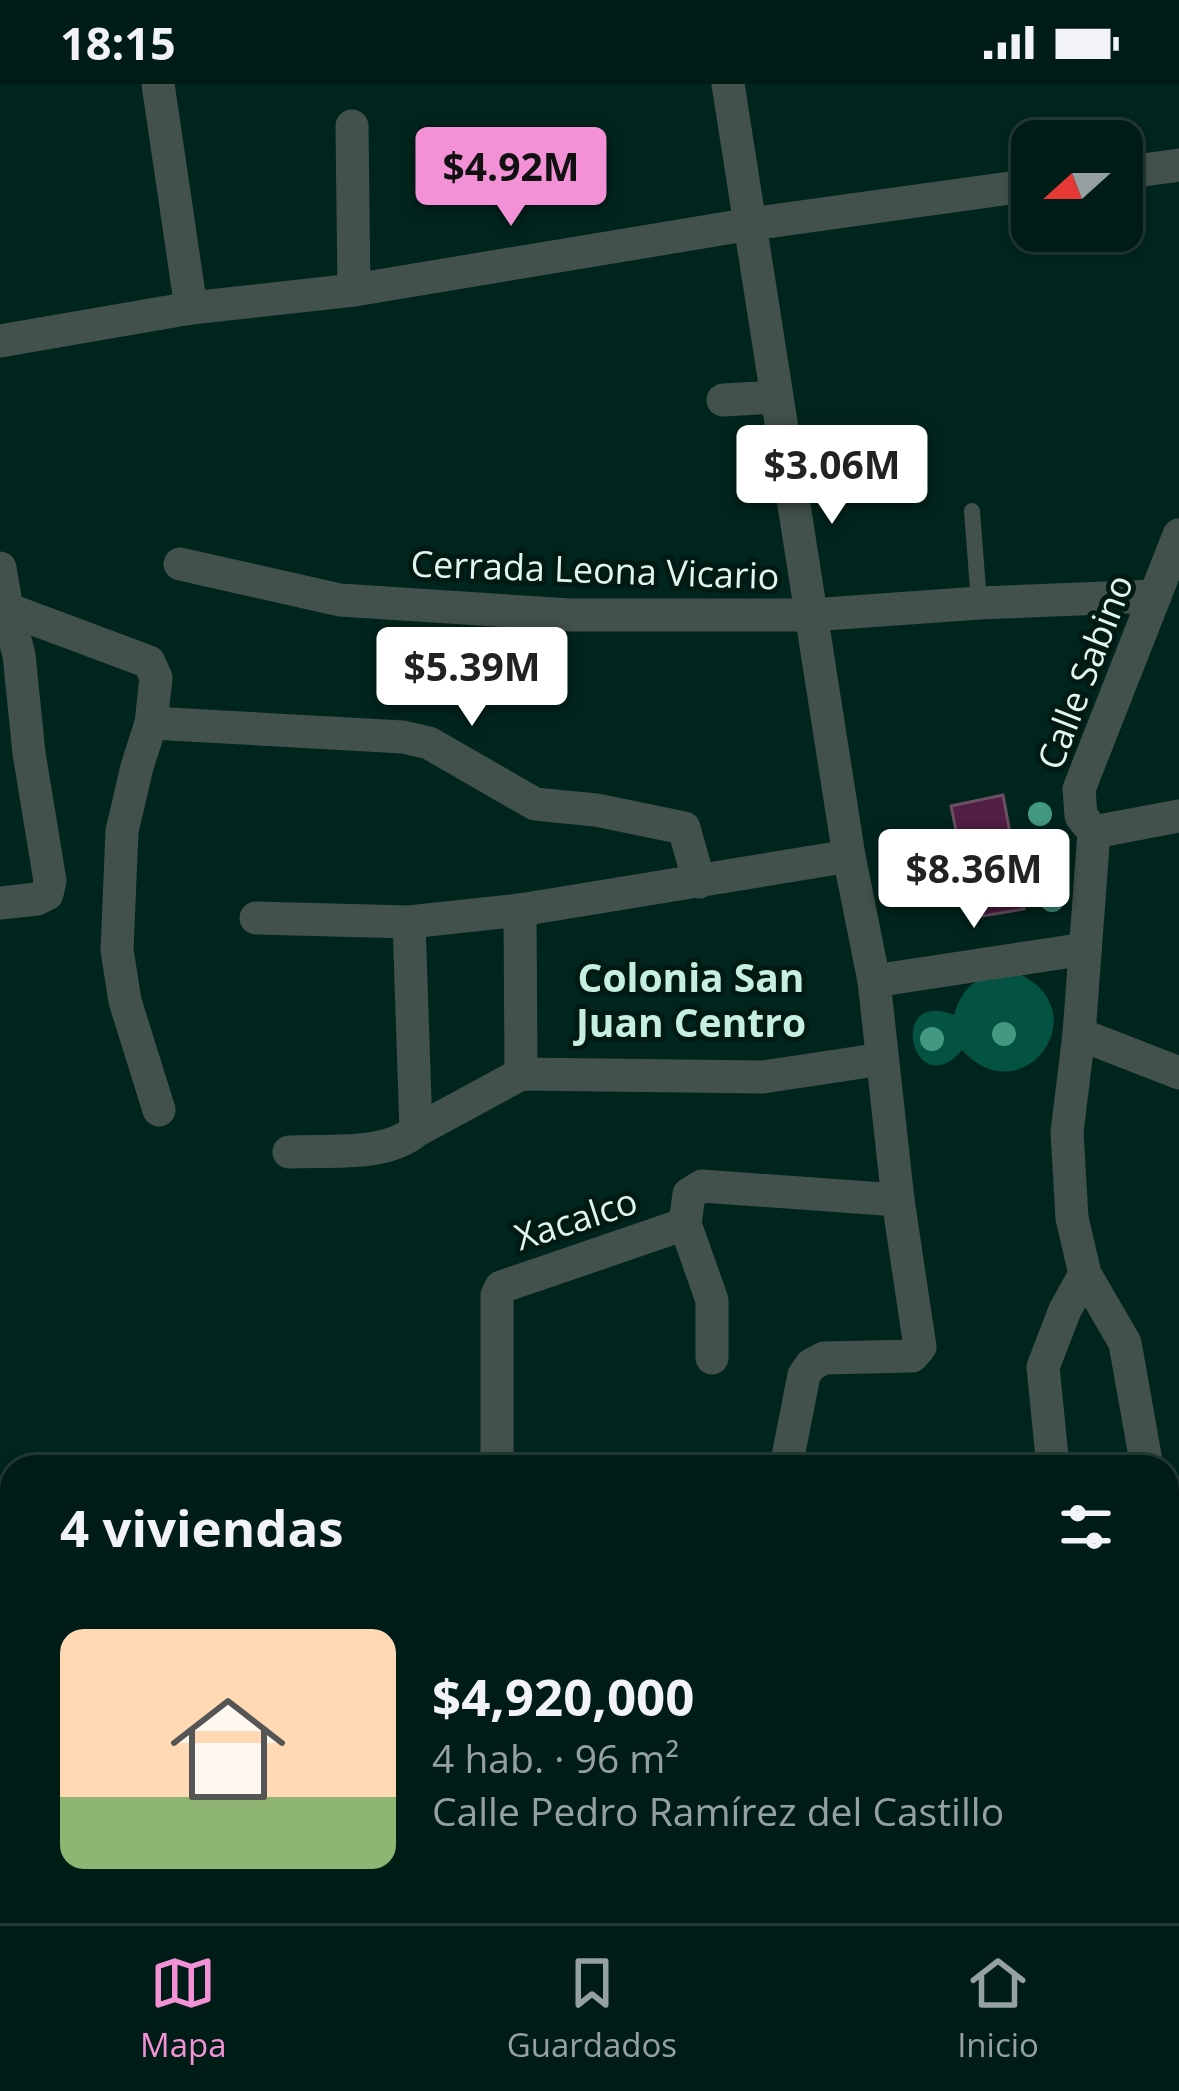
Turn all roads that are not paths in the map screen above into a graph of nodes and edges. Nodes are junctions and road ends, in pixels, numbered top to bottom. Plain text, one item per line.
1 (158, 84) edge
2 (728, 84) edge
3 (352, 126) dead end
4 (1179, 165) edge
5 (1143, 170) edge
6 (1011, 188) edge
7 (751, 224) junction
8 (354, 290) junction
9 (191, 308) junction
10 (0, 341) edge
11 (776, 398) junction
12 (723, 400) dead end
13 (972, 511) dead end
14 (1179, 535) edge
15 (180, 564) dead end
16 (0, 568) edge
17 (1155, 596) junction
18 (979, 603) junction
19 (7, 609) junction
20 (811, 615) junction
21 (9, 656) edge
22 (151, 723) junction
23 (1179, 816) edge
24 (1094, 832) junction
25 (849, 856) junction
26 (699, 882) junction
27 (0, 903) edge
28 (520, 910) junction
29 (256, 918) dead end
30 (409, 922) junction
31 (1085, 949) junction
32 (874, 981) junction
33 (1079, 1034) junction
34 (882, 1059) junction
35 (1179, 1073) edge
36 (521, 1074) junction
37 (160, 1110) dead end
38 (416, 1131) junction
39 (289, 1152) dead end
40 (898, 1200) junction
41 (685, 1224) junction
42 (1084, 1274) junction
43 (712, 1358) dead end
44 (496, 1455) edge
45 (788, 1455) edge
46 (1053, 1455) edge
47 (1145, 1455) edge

1 - 9 street
2 - 7 street
3 - 8 street
4 - 5 street
6 - 7 street
7 - 8 street
7 - 11 street
8 - 9 street
9 - 10 street
11 - 12 street
11 - 20 street
13 - 18 lane
14 - 17 street, Calle Sabino
15 - 20 street, Cerrada Leona Vicario
16 - 19 street
17 - 18 street, Cerrada Leona Vicario
17 - 24 street, Calle Sabino
18 - 20 street, Cerrada Leona Vicario
19 - 21 street
19 - 22 street
20 - 25 street
21 - 27 street
22 - 26 street
22 - 37 street
23 - 24 street
24 - 31 street, Calle Sabino
25 - 26 street
25 - 32 street
26 - 28 street
28 - 30 street
28 - 36 street
29 - 30 street
30 - 38 street
31 - 32 street
31 - 33 street, Calle Sabino
32 - 34 street
33 - 35 street
33 - 42 street, Calle Sabino
34 - 36 street
34 - 40 street
36 - 38 street
38 - 39 street
40 - 41 street, Xacalco
40 - 45 street
41 - 43 street
41 - 44 street, Xacalco
42 - 46 street
42 - 47 street, Calle Sabino

